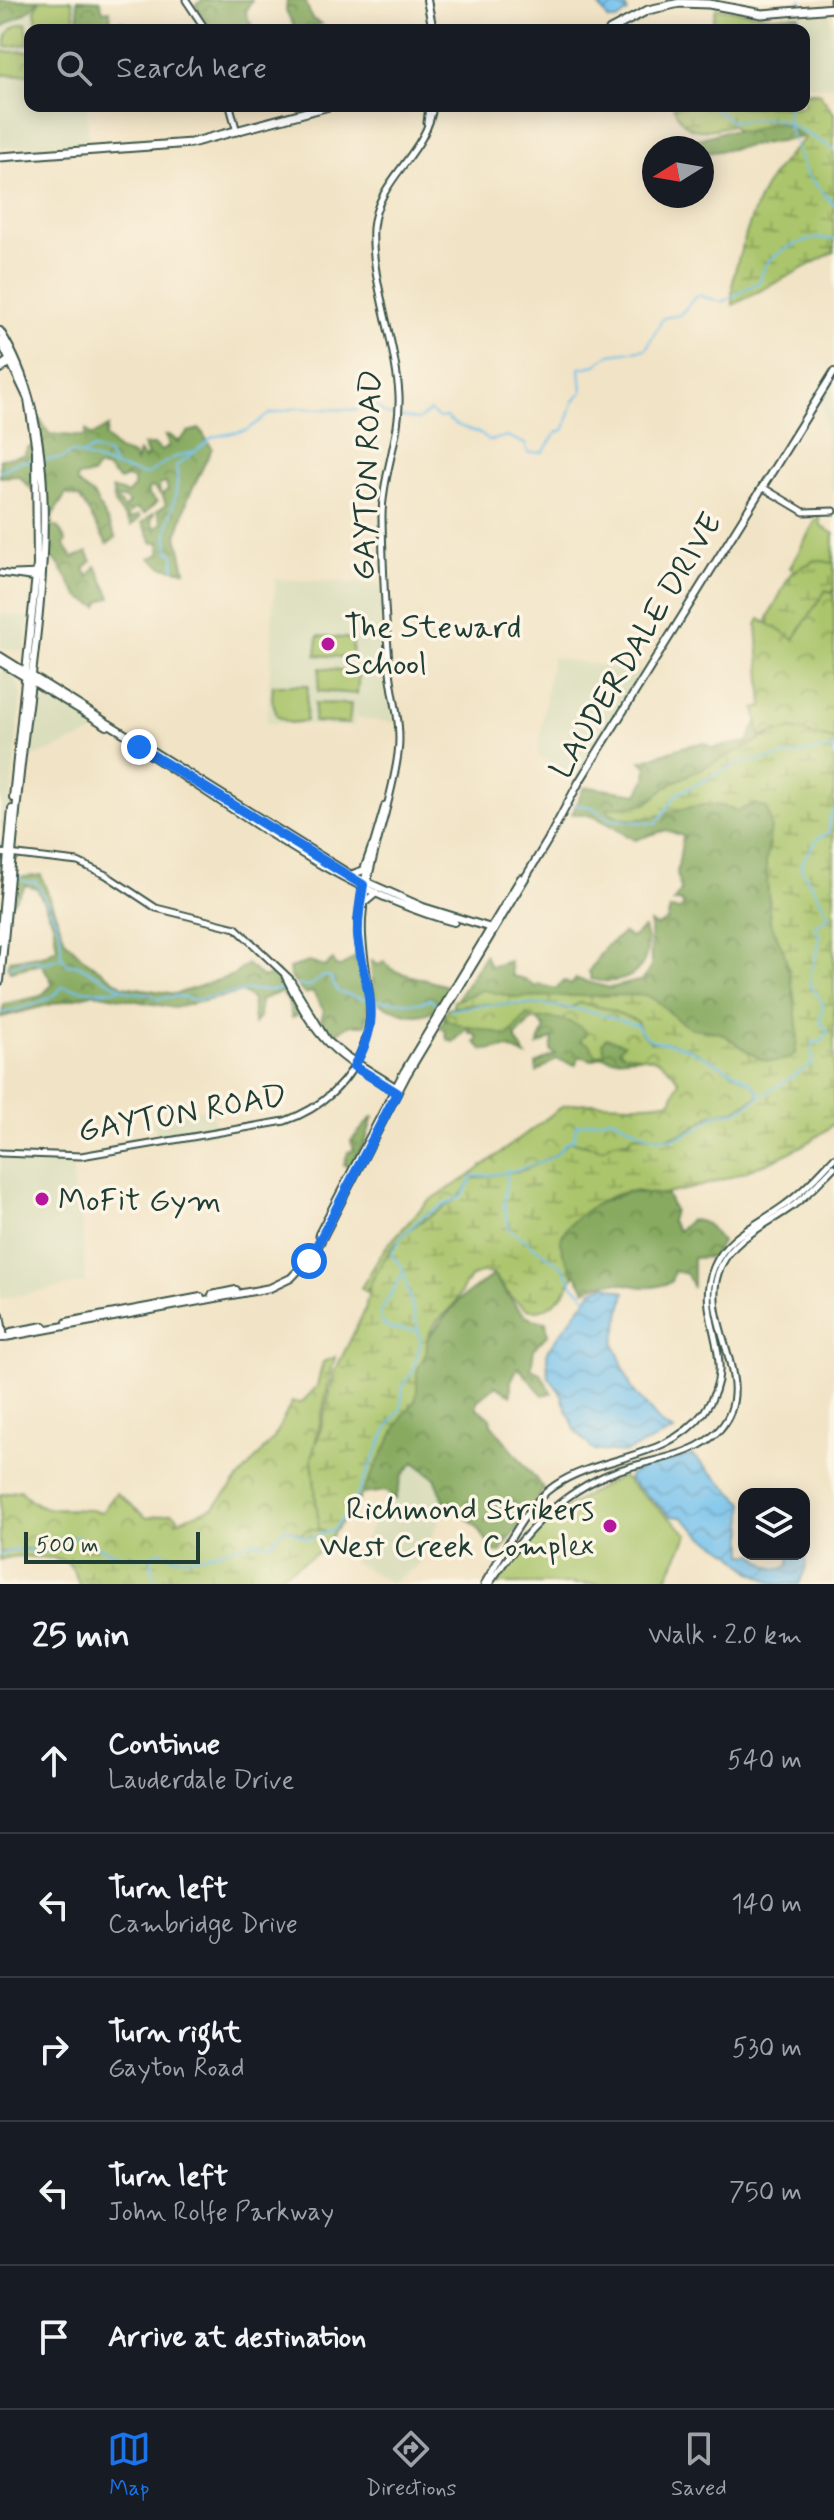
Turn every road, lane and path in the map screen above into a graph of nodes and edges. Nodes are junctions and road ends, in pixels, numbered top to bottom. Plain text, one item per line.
1 (186, 0) edge
2 (427, 0) edge
3 (651, 5) edge
4 (834, 8) edge
5 (202, 24) edge
6 (430, 24) edge
7 (620, 24) edge
8 (232, 112) edge
9 (295, 112) edge
10 (306, 112) edge
11 (430, 112) edge
12 (237, 130) junction
13 (0, 155) edge
14 (0, 331) edge
15 (0, 340) edge
16 (14, 359) junction
17 (834, 364) edge
18 (0, 368) edge
19 (834, 372) edge
20 (763, 483) junction
21 (834, 511) edge
22 (0, 573) edge
23 (39, 576) junction
24 (28, 651) junction
25 (0, 656) edge
26 (8, 661) junction
27 (0, 662) edge
28 (32, 662) junction
29 (15, 671) junction
30 (28, 676) junction
31 (43, 682) junction
32 (24, 692) junction
33 (48, 692) junction
34 (28, 702) junction
35 (20, 753) junction
36 (389, 795) junction
37 (372, 847) junction
38 (0, 853) edge
39 (11, 854) junction
40 (351, 875) junction
41 (365, 884) junction
42 (378, 893) junction
43 (364, 903) junction
44 (476, 928) junction
45 (491, 930) junction
46 (0, 941) edge
47 (482, 941) junction
48 (368, 975) junction
49 (0, 981) edge
50 (355, 1064) junction
51 (396, 1090) junction
52 (0, 1153) edge
53 (834, 1158) edge
54 (834, 1167) edge
55 (0, 1315) edge
56 (2, 1336) edge
57 (486, 1584) edge

1 - 5 street
2 - 6 main road
3 - 4 main road
3 - 7 main road
8 - 12 street
9 - 12 main road
10 - 12 main road
11 - 36 street, GAYTON ROAD
12 - 13 main road
14 - 16 main road
15 - 16 main road
16 - 18 street
16 - 23 main road
17 - 20 main road, LAUDERDALE DRIVE
19 - 20 main road, LAUDERDALE DRIVE
20 - 21 street
20 - 45 main road, LAUDERDALE DRIVE
22 - 23 street
23 - 24 main road
23 - 28 main road
24 - 26 main road
24 - 30 main road
25 - 26 main road
26 - 30 main road
27 - 29 main road
28 - 30 main road
28 - 31 main road
29 - 30 main road
29 - 32 main road
30 - 31 main road
30 - 32 main road
30 - 33 main road
30 - 34 main road
31 - 40 main road
32 - 35 main road
33 - 34 main road
33 - 41 main road
34 - 35 main road
35 - 39 main road
36 - 37 street, GAYTON ROAD
36 - 41 street, GAYTON ROAD
37 - 40 main road
37 - 41 street, GAYTON ROAD
38 - 39 street
39 - 46 main road
39 - 49 main road
39 - 50 street
40 - 41 main road
41 - 42 main road
41 - 43 street, GAYTON ROAD
41 - 45 main road
41 - 48 street, GAYTON ROAD
42 - 43 main road
42 - 44 main road
43 - 48 street, GAYTON ROAD
44 - 45 main road
44 - 47 main road
45 - 47 main road, LAUDERDALE DRIVE
45 - 51 main road, LAUDERDALE DRIVE
47 - 51 main road, LAUDERDALE DRIVE
48 - 50 street, GAYTON ROAD
50 - 51 street
50 - 52 street, GAYTON ROAD
51 - 56 main road, LAUDERDALE DRIVE
53 - 57 street
54 - 57 street
55 - 56 main road

